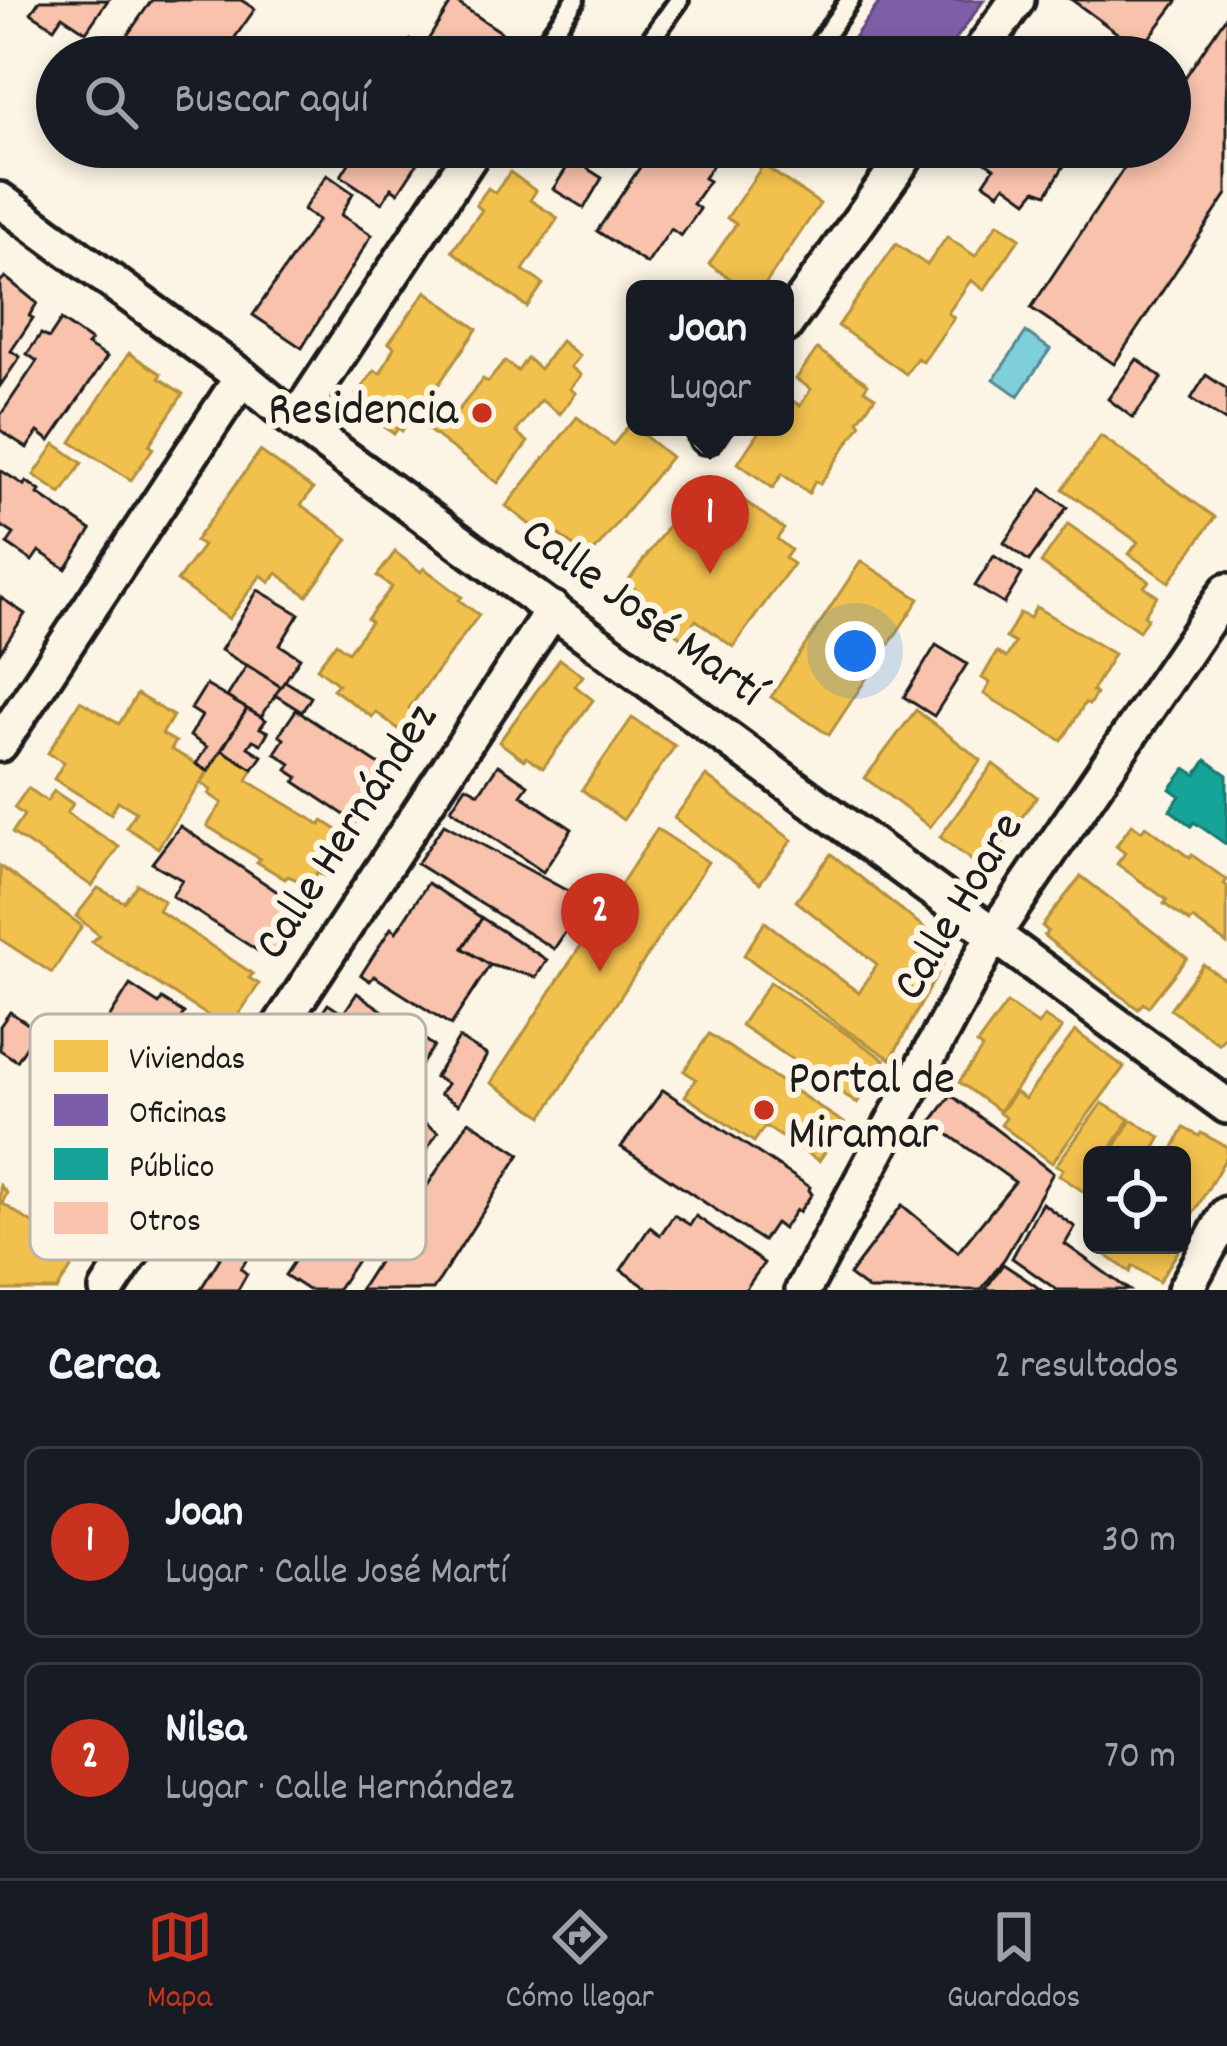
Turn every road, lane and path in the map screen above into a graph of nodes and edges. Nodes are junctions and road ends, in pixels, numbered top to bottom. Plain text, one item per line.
1 (575, 0) edge
2 (679, 0) edge
3 (850, 0) edge
4 (1017, 0) edge
5 (550, 36) edge
6 (653, 36) edge
7 (825, 36) edge
8 (991, 36) edge
9 (462, 168) edge
10 (897, 168) edge
11 (0, 200) edge
12 (794, 312) edge
13 (242, 376) junction
14 (295, 421) junction
15 (1227, 591) edge
16 (553, 609) junction
17 (0, 744) edge
18 (994, 934) junction
19 (288, 1014) edge
20 (1227, 1106) edge
21 (1227, 1214) edge
22 (127, 1260) edge
23 (107, 1290) edge
24 (802, 1290) edge
25 (1185, 1290) edge

1 - 5 lane
2 - 6 lane
3 - 7 lane
4 - 8 street
9 - 14 street
10 - 12 street
11 - 13 street, Calle José Martí
13 - 14 street, Calle José Martí
13 - 17 street
14 - 16 street, Calle José Martí
15 - 18 street, Calle Hoare
16 - 18 street, Calle José Martí
16 - 19 street, Calle Hernández
18 - 20 street, Calle José Martí
18 - 24 street, Calle Hoare
21 - 25 street
22 - 23 street, Calle Hernández

